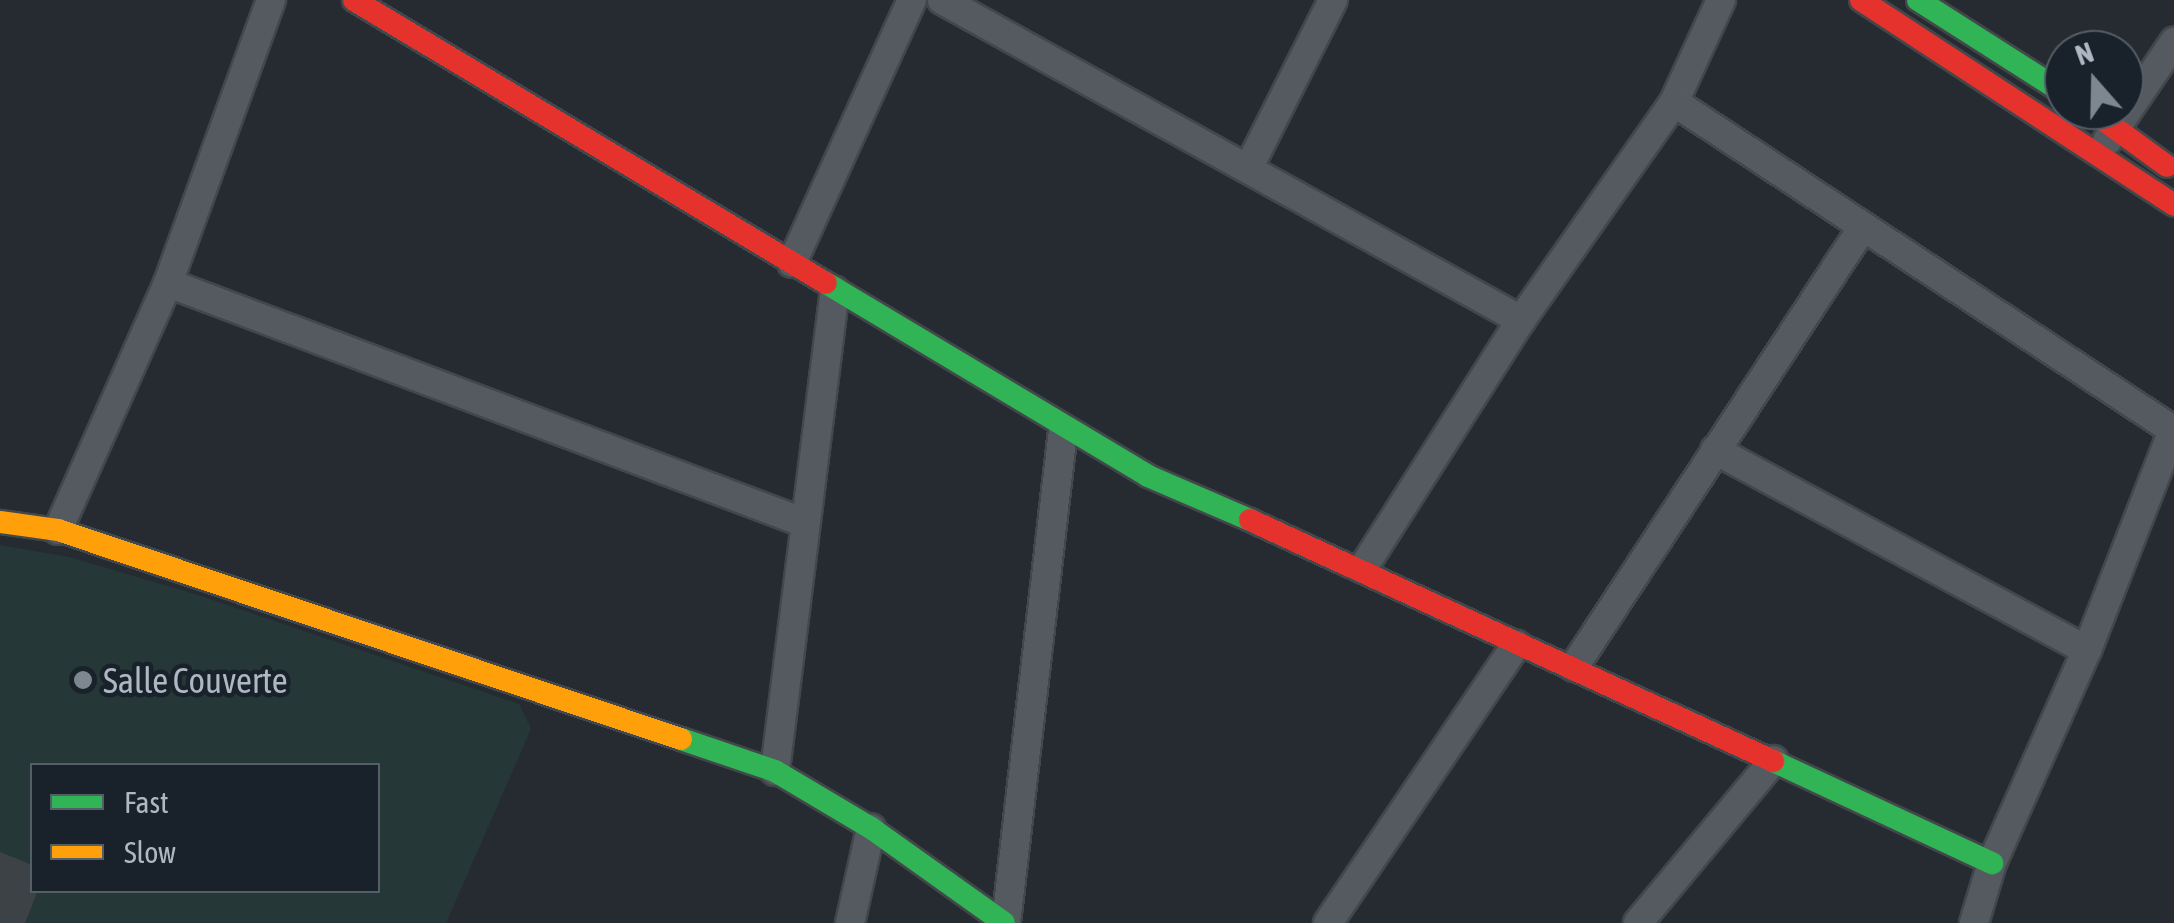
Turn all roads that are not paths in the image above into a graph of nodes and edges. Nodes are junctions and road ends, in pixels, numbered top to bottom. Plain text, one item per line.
1 (272, 0) edge
2 (354, 0) edge
3 (912, 0) edge
4 (942, 0) edge
5 (1333, 0) edge
6 (1721, 0) edge
7 (1861, 0) edge
8 (1918, 0) edge
9 (2174, 42) edge
10 (2044, 80) edge
11 (2144, 85) edge
12 (1674, 102) junction
13 (2114, 130) edge
14 (2121, 130) edge
15 (2102, 152) junction
16 (1250, 165) junction
17 (2174, 172) edge
18 (2174, 205) edge
19 (1861, 230) junction
20 (792, 264) junction
21 (168, 284) junction
22 (835, 290) junction
23 (1521, 320) junction
24 (2173, 429) edge
25 (1063, 430) junction
26 (1716, 450) junction
27 (0, 522) edge
28 (805, 524) junction
29 (58, 530) junction
30 (1363, 568) junction
31 (1516, 645) junction
32 (2087, 650) junction
33 (1574, 668) junction
34 (1774, 760) junction
35 (775, 772) junction
36 (871, 828) junction
37 (1992, 863) junction
38 (850, 923) edge
39 (1005, 923) edge
40 (1328, 923) edge
41 (1638, 923) edge
42 (1974, 923) edge

1 - 21 street
2 - 20 street
3 - 20 street
4 - 16 street
5 - 16 street
6 - 12 street
7 - 15 street
8 - 10 street
9 - 11 street
12 - 19 street
12 - 23 street
13 - 15 street
14 - 17 street
15 - 18 street
16 - 23 street
19 - 24 street
19 - 26 street
20 - 22 street
21 - 28 street
21 - 29 street
22 - 25 street
22 - 28 street
23 - 30 street
24 - 32 street
25 - 30 street
25 - 39 street
26 - 32 street
26 - 33 street
27 - 29 street
28 - 35 street
29 - 35 street
30 - 31 street
31 - 33 street
31 - 40 street
32 - 37 street
33 - 34 street
34 - 37 street
34 - 41 street
35 - 36 street
36 - 38 street
36 - 39 street
37 - 42 street

